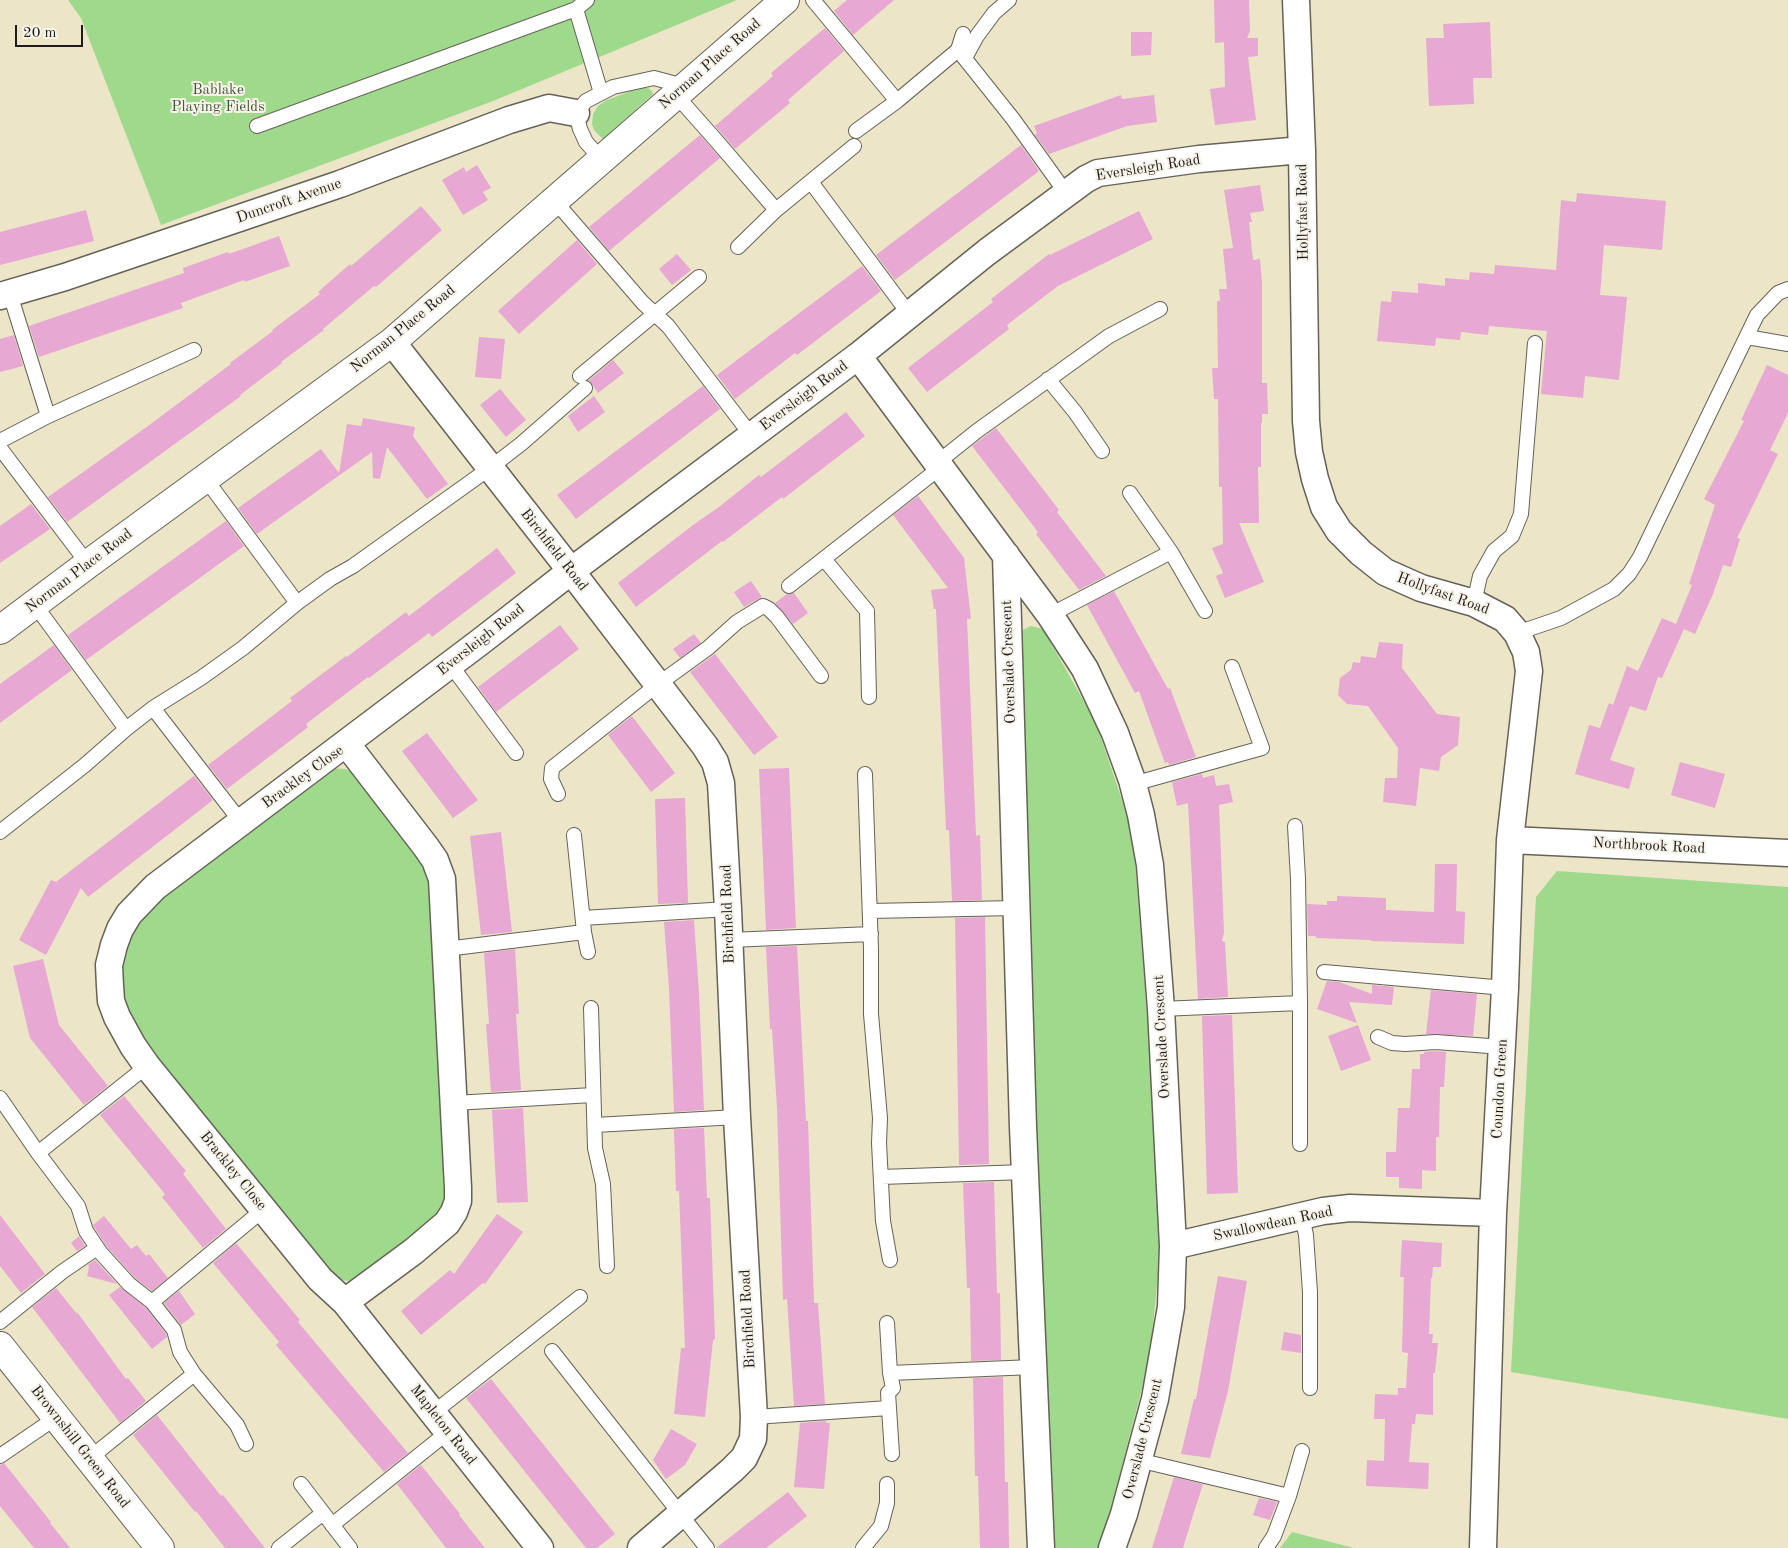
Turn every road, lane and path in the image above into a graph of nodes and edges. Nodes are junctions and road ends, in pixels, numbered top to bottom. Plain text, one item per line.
1 (588, 0) edge
2 (785, 0) edge
3 (814, 0) edge
4 (1009, 0) edge
5 (1296, 0) edge
6 (576, 9) junction
7 (963, 34) dead end
8 (961, 54) junction
9 (680, 90) junction
10 (601, 93) junction
11 (897, 101) junction
12 (576, 113) junction
13 (257, 126) dead end
14 (856, 131) dead end
15 (854, 146) dead end
16 (1302, 150) junction
17 (601, 159) junction
18 (811, 182) junction
19 (1066, 193) junction
20 (554, 200) junction
21 (776, 210) junction
22 (738, 247) dead end
23 (698, 277) dead end
24 (1788, 289) edge
25 (5, 295) edge
26 (1160, 309) dead end
27 (656, 314) junction
28 (909, 314) junction
29 (1747, 335) junction
30 (392, 342) junction
31 (1535, 343) dead end
32 (1788, 344) edge
33 (194, 350) dead end
34 (858, 356) junction
35 (1048, 379) junction
36 (48, 416) junction
37 (751, 435) junction
38 (0, 441) edge
39 (0, 448) edge
40 (1102, 451) dead end
41 (939, 465) junction
42 (490, 468) junction
43 (205, 478) junction
44 (1130, 493) dead end
45 (1171, 552) junction
46 (1006, 556) junction
47 (824, 560) junction
48 (88, 564) junction
49 (570, 571) junction
50 (789, 586) dead end
51 (297, 603) junction
52 (1474, 603) junction
53 (35, 604) junction
54 (1205, 611) dead end
55 (1050, 614) junction
56 (0, 630) edge
57 (1517, 633) junction
58 (450, 664) junction
59 (1232, 667) dead end
60 (821, 676) dead end
61 (657, 685) junction
62 (869, 697) dead end
63 (153, 708) junction
64 (126, 729) junction
65 (346, 743) junction
66 (516, 754) dead end
67 (865, 774) dead end
68 (1133, 784) junction
69 (558, 794) dead end
70 (241, 822) junction
71 (1295, 826) dead end
72 (0, 832) edge
73 (574, 835) dead end
74 (1510, 840) junction
75 (1788, 853) edge
76 (1015, 908) junction
77 (728, 909) junction
78 (870, 911) junction
79 (583, 918) junction
80 (584, 932) junction
81 (871, 934) junction
82 (730, 940) junction
83 (446, 949) junction
84 (588, 952) dead end
85 (1324, 972) dead end
86 (1505, 988) junction
87 (1300, 1003) junction
88 (591, 1008) dead end
89 (1160, 1009) junction
90 (1378, 1037) dead end
91 (1502, 1046) junction
92 (147, 1066) junction
93 (593, 1094) junction
94 (0, 1098) edge
95 (454, 1103) junction
96 (737, 1117) junction
97 (595, 1125) junction
98 (1300, 1144) dead end
99 (38, 1153) junction
100 (1025, 1172) junction
101 (881, 1177) junction
102 (264, 1209) junction
103 (1493, 1213) junction
104 (1302, 1216) junction
105 (1173, 1246) junction
106 (97, 1248) junction
107 (890, 1260) dead end
108 (607, 1266) dead end
109 (580, 1297) dead end
110 (152, 1302) junction
111 (345, 1302) junction
112 (0, 1322) edge
113 (887, 1322) dead end
114 (0, 1346) edge
115 (552, 1351) dead end
116 (1033, 1367) junction
117 (890, 1373) junction
118 (194, 1374) junction
119 (1310, 1388) dead end
120 (889, 1408) junction
121 (57, 1417) junction
122 (754, 1417) junction
123 (441, 1422) junction
124 (246, 1444) dead end
125 (1302, 1452) dead end
126 (892, 1454) dead end
127 (0, 1456) edge
128 (90, 1458) junction
129 (1138, 1460) junction
130 (301, 1484) dead end
131 (887, 1484) dead end
132 (1289, 1496) junction
133 (681, 1514) junction
134 (328, 1519) junction
135 (160, 1548) edge
136 (279, 1548) edge
137 (350, 1548) edge
138 (540, 1548) edge
139 (641, 1548) edge
140 (708, 1548) edge
141 (863, 1548) edge
142 (1041, 1548) edge
143 (1112, 1548) edge
144 (1266, 1548) edge
145 (1483, 1548) edge

1 - 6 lane
2 - 9 street, Norman Place Road
3 - 11 lane
4 - 8 lane
5 - 16 street, Hollyfast Road
6 - 10 lane
6 - 13 lane
7 - 8 lane
8 - 11 lane
8 - 19 lane
9 - 10 lane
9 - 17 street, Norman Place Road
9 - 21 lane
10 - 12 lane
11 - 14 lane
12 - 17 lane
12 - 25 street, Duncroft Avenue
15 - 18 lane
16 - 19 street, Eversleigh Road
16 - 52 street, Hollyfast Road
17 - 20 street, Norman Place Road
18 - 21 lane
18 - 28 lane
19 - 28 street, Eversleigh Road
20 - 27 lane
20 - 30 street, Norman Place Road
21 - 22 lane
23 - 27 lane
24 - 29 lane
25 - 36 lane
26 - 35 lane
27 - 37 lane
27 - 42 lane
28 - 34 street, Eversleigh Road
29 - 32 lane
29 - 57 lane
30 - 42 street, Birchfield Road
30 - 43 street, Norman Place Road
31 - 52 lane
33 - 36 lane
34 - 37 street, Eversleigh Road
34 - 41 street, Overslade Crescent
35 - 40 lane
35 - 41 lane
36 - 38 lane
37 - 49 street, Eversleigh Road
39 - 48 lane
41 - 46 street, Overslade Crescent
41 - 47 lane
42 - 49 street, Birchfield Road
42 - 51 lane
43 - 48 street, Norman Place Road
43 - 51 lane
44 - 45 lane
45 - 54 lane
45 - 55 lane
46 - 55 street, Overslade Crescent
46 - 76 street, Overslade Crescent
47 - 50 lane
47 - 62 lane
48 - 53 street, Norman Place Road
49 - 58 street, Eversleigh Road
49 - 61 street, Birchfield Road
51 - 63 lane
52 - 57 street, Hollyfast Road
53 - 56 street, Norman Place Road
53 - 64 lane
55 - 68 street, Overslade Crescent
57 - 74 street, Coundon Green
58 - 65 street, Eversleigh Road
58 - 66 lane
59 - 68 lane
60 - 61 lane
61 - 69 lane
61 - 77 street, Birchfield Road
63 - 64 lane
63 - 70 lane
64 - 72 lane
65 - 70 street, Brackley Close
65 - 83 street, Brackley Close
67 - 78 lane
68 - 89 street, Overslade Crescent
70 - 92 street, Brackley Close
71 - 87 lane
73 - 79 lane
74 - 75 street, Northbrook Road
74 - 86 street, Coundon Green
76 - 78 lane
76 - 100 street, Overslade Crescent
77 - 79 lane
77 - 82 street, Birchfield Road
78 - 81 lane
79 - 80 lane
80 - 83 lane
80 - 84 lane
81 - 82 lane
81 - 101 lane
82 - 96 street, Birchfield Road
83 - 95 street, Brackley Close
85 - 86 lane
86 - 91 street, Coundon Green
87 - 89 lane
87 - 98 lane
88 - 93 lane
89 - 105 street, Overslade Crescent
90 - 91 lane
91 - 103 street, Coundon Green
92 - 99 lane
92 - 102 street, Brackley Close
93 - 95 lane
93 - 97 lane
94 - 99 lane
95 - 111 street, Brackley Close
96 - 97 lane
96 - 122 street, Birchfield Road
97 - 108 lane
99 - 106 lane
100 - 101 lane
100 - 116 street, Overslade Crescent
101 - 107 lane
102 - 110 lane
102 - 111 street, Brackley Close
103 - 104 street, Swallowdean Road
103 - 145 street, Coundon Green
104 - 105 street, Swallowdean Road
104 - 119 lane
105 - 129 street, Overslade Crescent
106 - 110 lane
106 - 112 lane
109 - 123 lane
110 - 118 lane
111 - 123 street, Mapleton Road
113 - 117 lane
114 - 121 street, Brownshill Green Road
115 - 133 lane
116 - 117 lane
116 - 142 street, Overslade Crescent
117 - 120 lane
118 - 124 lane
118 - 128 lane
120 - 122 lane
120 - 126 lane
121 - 127 lane
121 - 128 street, Brownshill Green Road
122 - 133 street, Birchfield Road
123 - 134 lane
123 - 138 street, Mapleton Road
125 - 132 lane
128 - 135 street, Brownshill Green Road
129 - 132 lane
129 - 143 street, Overslade Crescent
130 - 134 lane
131 - 141 lane
132 - 144 lane
133 - 139 street, Birchfield Road
133 - 140 lane
134 - 136 lane
134 - 137 lane

